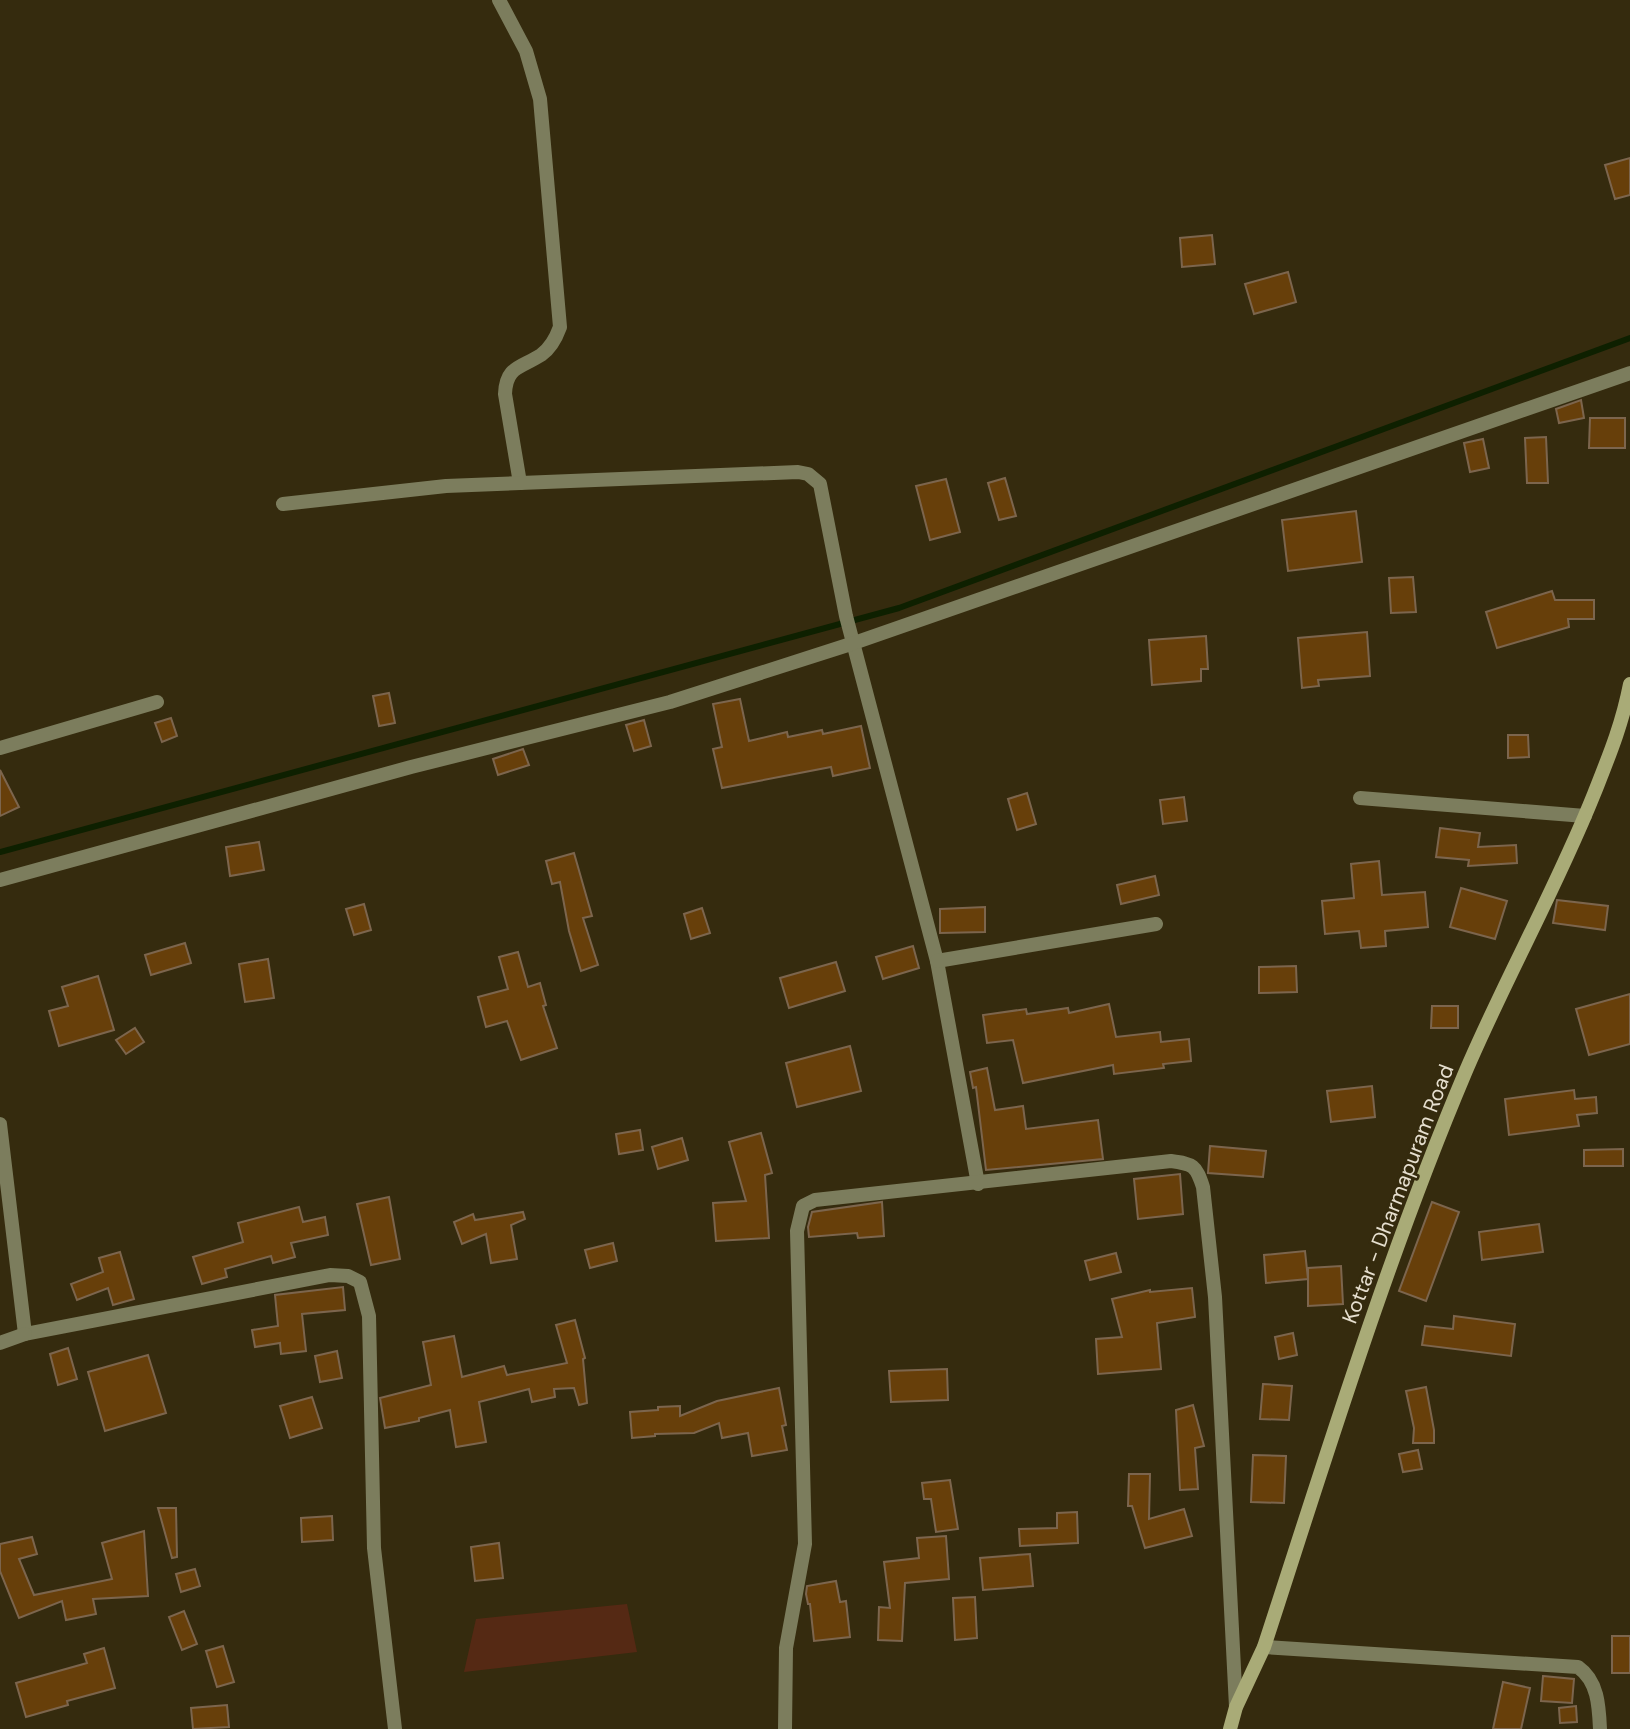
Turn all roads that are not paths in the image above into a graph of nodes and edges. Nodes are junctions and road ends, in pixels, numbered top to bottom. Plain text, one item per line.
1 (499, 0) edge
2 (1630, 373) edge
3 (520, 483) junction
4 (283, 504) dead end
5 (853, 638) junction
6 (1630, 684) edge
7 (157, 702) dead end
8 (0, 748) edge
9 (1360, 798) dead end
10 (1585, 816) junction
11 (0, 880) edge
12 (1156, 924) dead end
13 (937, 961) junction
14 (0, 1124) edge
15 (978, 1184) junction
16 (25, 1334) junction
17 (0, 1343) edge
18 (1264, 1647) junction
19 (1236, 1707) junction
20 (395, 1729) edge
21 (785, 1729) edge
22 (1230, 1729) edge
23 (1600, 1729) edge

1 - 3 street
2 - 5 street
3 - 4 street
3 - 5 street
5 - 11 street
5 - 13 street
6 - 10 main road, Kottar - Dharmapuram Road
7 - 8 street
9 - 10 street
10 - 18 main road, Kottar - Dharmapuram Road
12 - 13 street
13 - 15 street
14 - 16 street
15 - 19 street
15 - 21 street
16 - 17 street
16 - 20 street
18 - 19 main road, Kottar - Dharmapuram Road
18 - 23 street
19 - 22 main road, Kottar - Dharmapuram Road

